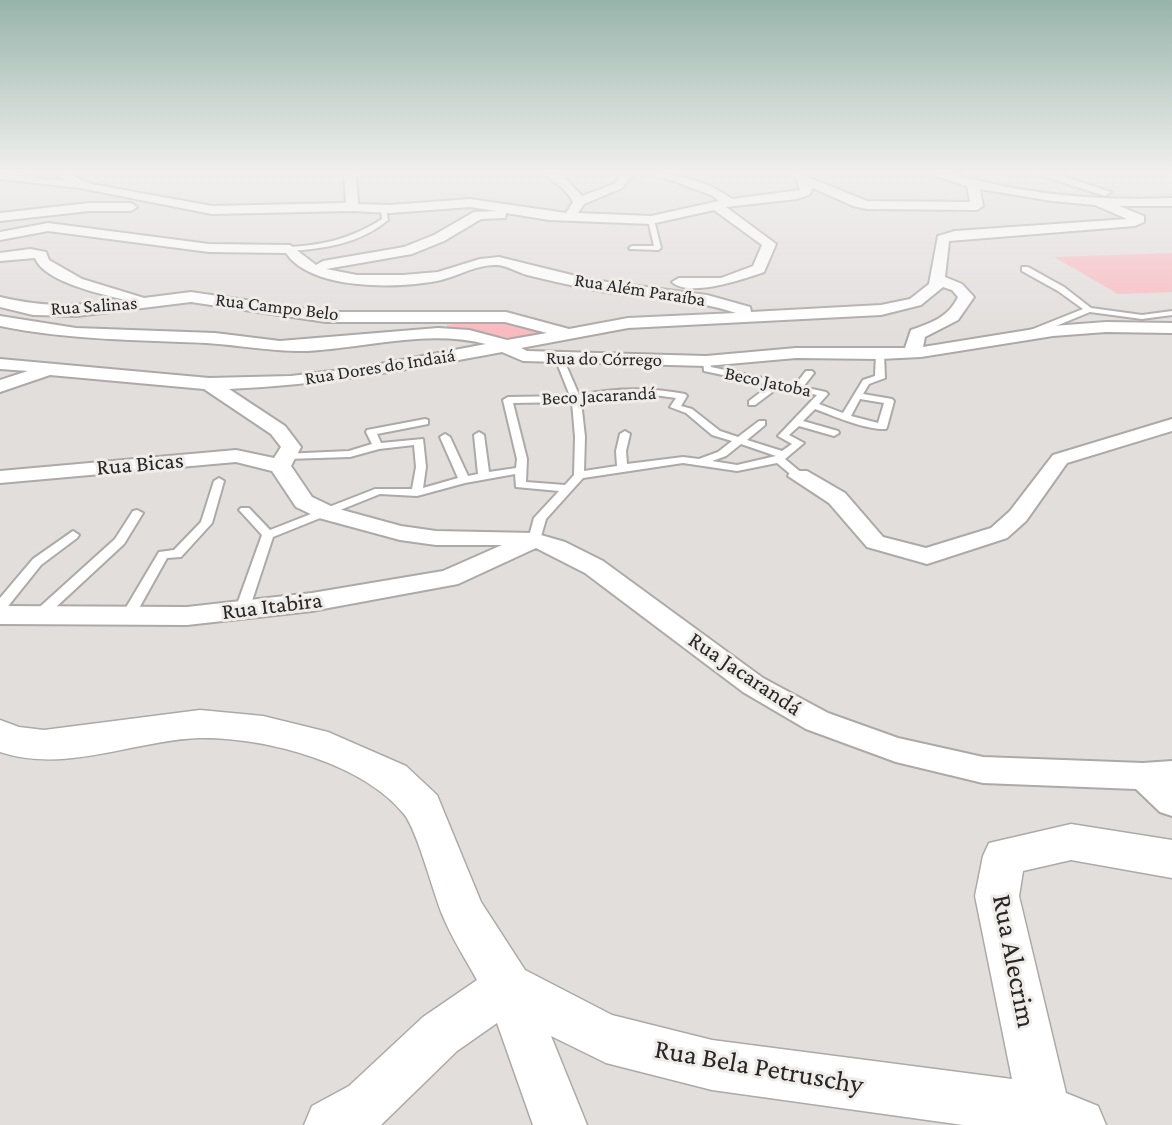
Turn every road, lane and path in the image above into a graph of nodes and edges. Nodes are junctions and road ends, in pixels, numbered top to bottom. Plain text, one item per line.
1 (375, 226) edge
2 (458, 226) edge
3 (653, 226) edge
4 (748, 226) edge
5 (1073, 226) edge
6 (0, 233) edge
7 (632, 247) dead end
8 (290, 249) junction
9 (0, 257) edge
10 (305, 268) junction
11 (1025, 269) dead end
12 (937, 279) junction
13 (619, 290) junction
14 (0, 302) edge
15 (148, 303) junction
16 (1089, 310) junction
17 (1172, 313) edge
18 (761, 317) junction
19 (0, 321) edge
20 (1172, 328) edge
21 (566, 333) junction
22 (1027, 335) junction
23 (510, 346) junction
24 (913, 352) junction
25 (880, 355) junction
26 (559, 358) junction
27 (706, 361) junction
28 (0, 364) edge
29 (49, 370) junction
30 (810, 373) dead end
31 (209, 384) junction
32 (777, 384) junction
33 (0, 386) edge
34 (797, 388) junction
35 (857, 396) junction
36 (576, 399) junction
37 (752, 403) dead end
38 (813, 405) junction
39 (845, 416) junction
40 (425, 422) dead end
41 (797, 422) junction
42 (762, 423) dead end
43 (1172, 425) edge
44 (834, 433) dead end
45 (625, 434) dead end
46 (480, 435) dead end
47 (445, 437) dead end
48 (740, 442) junction
49 (378, 446) junction
50 (781, 457) junction
51 (283, 461) junction
52 (698, 463) junction
53 (622, 468) junction
54 (521, 470) junction
55 (484, 476) junction
56 (579, 476) junction
57 (799, 476) joint
58 (0, 477) edge
59 (464, 480) junction
60 (219, 481) dead end
61 (565, 488) junction
62 (417, 493) junction
63 (245, 510) dead end
64 (137, 513) dead end
65 (327, 513) junction
66 (74, 535) dead end
67 (268, 535) junction
68 (534, 540) junction
69 (0, 607) edge
70 (242, 610) junction
71 (0, 615) edge
72 (128, 616) junction
73 (37, 617) junction
74 (0, 734) edge
75 (1157, 775) edge
76 (1172, 802) edge
77 (1172, 859) edge
78 (508, 987) junction
79 (1061, 1117) edge
80 (331, 1125) edge
81 (561, 1125) edge

1 - 8 lane
2 - 10 street
3 - 7 lane
4 - 13 street
5 - 12 street
6 - 8 street
8 - 10 street
9 - 15 street, Rua Campo Belo
10 - 13 street, Rua Além Paraíba
11 - 16 lane
12 - 18 street, Rua Dores do Indaiá
12 - 24 street
13 - 18 street, Rua Além Paraíba
14 - 15 street, Rua Salinas
15 - 21 street, Rua Campo Belo
16 - 17 lane
16 - 22 lane
18 - 21 street, Rua Dores do Indaiá
19 - 23 street, Rua do Córrego
20 - 22 street, Rua do Córrego
21 - 23 street, Rua Dores do Indaiá
22 - 24 street, Rua do Córrego
23 - 26 street, Rua do Córrego
23 - 31 street, Rua Dores do Indaiá
24 - 25 street, Rua do Córrego
25 - 27 street, Rua do Córrego
25 - 35 lane
26 - 27 street, Rua do Córrego
26 - 36 lane
27 - 32 lane, Beco Jatoba
28 - 29 street
29 - 31 street, Rua Dores do Indaiá
29 - 33 street, Rua Dores do Indaiá
30 - 34 lane
31 - 51 street
32 - 34 lane, Beco Jatoba
32 - 37 lane
34 - 38 lane, Beco Jatoba
35 - 39 lane
35 - 39 lane
36 - 48 lane, Beco Jacarandá
36 - 54 lane, Beco Jacarandá
36 - 56 lane
38 - 39 lane
38 - 41 lane
40 - 49 lane
41 - 44 lane
41 - 50 lane
42 - 48 lane
43 - 57 street
45 - 53 lane
46 - 55 lane
47 - 59 lane
48 - 50 lane, Beco Jacarandá
48 - 52 lane
49 - 51 lane
49 - 62 lane
50 - 52 lane
50 - 57 lane
51 - 58 street, Rua Bicas
51 - 65 street
52 - 53 lane
53 - 56 lane
54 - 55 lane
54 - 61 lane
55 - 59 lane
56 - 61 lane
59 - 62 lane
60 - 72 lane
61 - 68 lane
62 - 65 lane
63 - 67 lane
64 - 73 lane
65 - 67 lane
65 - 68 street
66 - 69 lane
67 - 70 lane
68 - 70 street, Rua Itabira
68 - 75 street, Rua Jacarandá
70 - 72 street, Rua Itabira
71 - 73 street, Rua Itabira
72 - 73 street, Rua Itabira
74 - 78 street
75 - 76 street, Rua Jacarandá
77 - 79 street, Rua Alecrim
78 - 79 street, Rua Bela Petruschy
78 - 80 street
78 - 81 street

